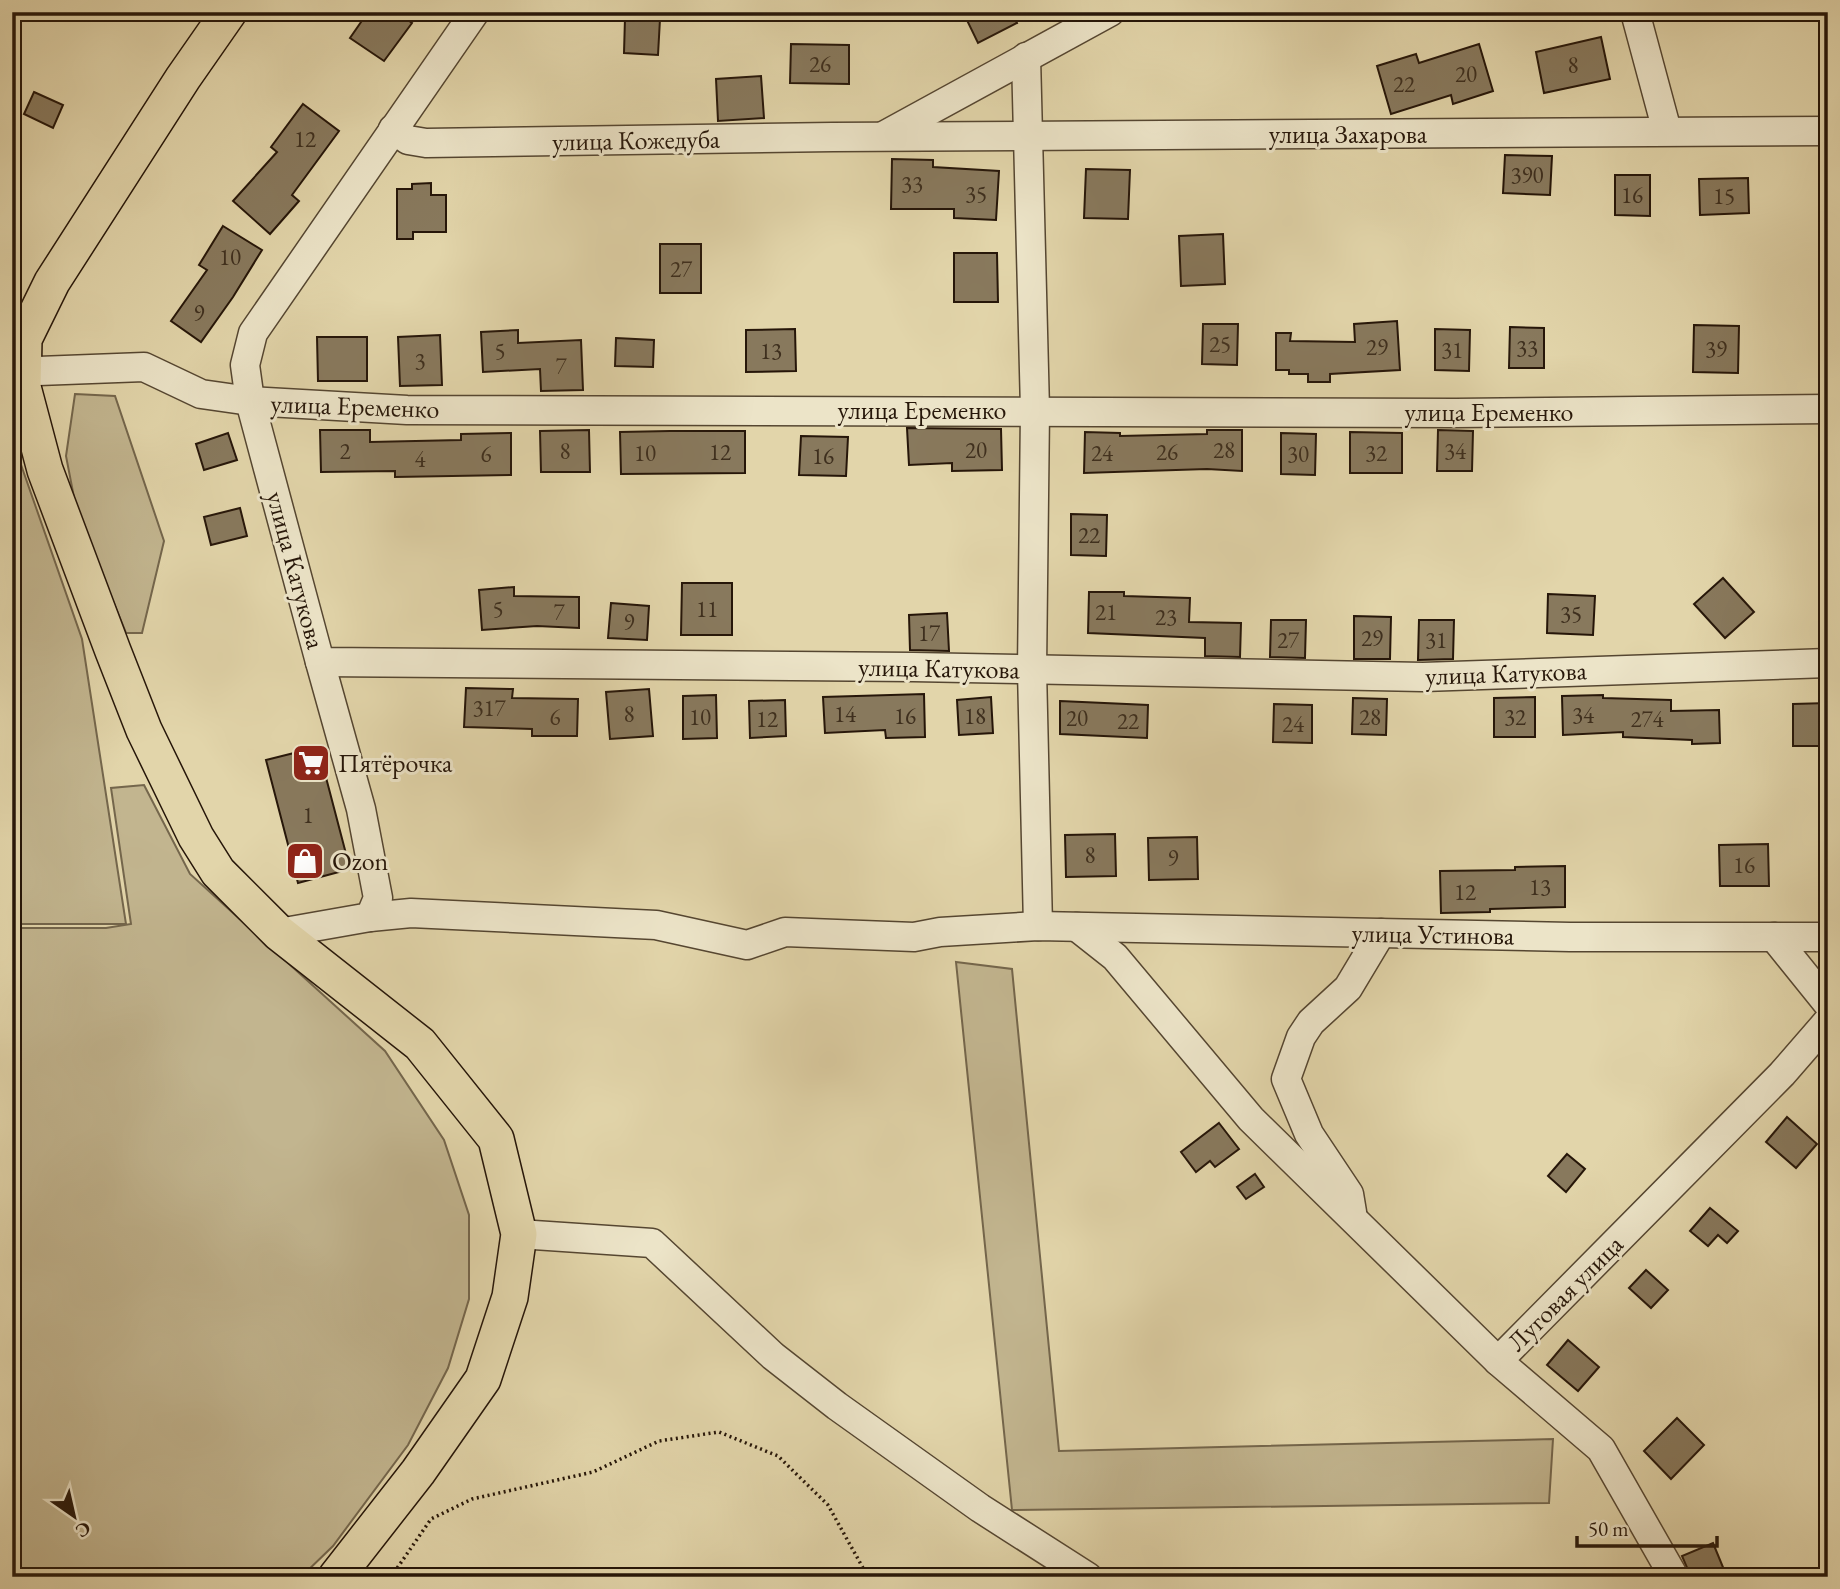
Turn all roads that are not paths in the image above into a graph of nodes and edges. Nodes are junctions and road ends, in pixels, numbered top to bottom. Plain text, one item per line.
1 (229, 12) edge
2 (475, 12) edge
3 (1110, 12) edge
4 (1634, 12) edge
5 (1026, 57) junction
6 (393, 130) junction
7 (1667, 131) junction
8 (1828, 131) edge
9 (1028, 136) junction
10 (883, 137) junction
11 (18, 372) edge
12 (250, 401) junction
13 (1828, 408) edge
14 (1035, 410) junction
15 (320, 662) junction
16 (1828, 663) edge
17 (1032, 670) junction
18 (370, 916) junction
19 (1038, 926) junction
20 (1077, 927) junction
21 (279, 933) junction
22 (1381, 933) junction
23 (1774, 937) junction
24 (1828, 937) edge
25 (1828, 1004) edge
26 (1828, 1021) edge
27 (1353, 1219) junction
28 (519, 1234) junction
29 (1498, 1361) junction
30 (336, 1577) edge
31 (1088, 1577) edge
32 (1674, 1577) edge

1 - 11 main road
2 - 6 street
3 - 5 street, улица Кожедуба
4 - 7 street
5 - 9 street
5 - 10 street, улица Кожедуба
6 - 10 street, улица Кожедуба
6 - 12 street
7 - 8 street, улица Захарова
7 - 9 street, улица Захарова
9 - 10 street, улица Кожедуба
9 - 14 street
11 - 12 street, улица Еременко
11 - 21 main road
12 - 14 street, улица Еременко
12 - 15 street, улица Катукова
13 - 14 street, улица Еременко
14 - 17 street
15 - 17 street, улица Катукова
15 - 18 street
16 - 17 street, улица Катукова
17 - 19 street
18 - 19 street, улица Устинова
18 - 21 street, улица Устинова
19 - 20 street, улица Устинова
20 - 22 street, улица Устинова
20 - 27 street
21 - 28 main road
22 - 23 street, улица Устинова
22 - 27 street
23 - 24 street, улица Устинова
23 - 25 street
26 - 29 street, Луговая улица
27 - 29 street
28 - 30 main road
28 - 31 street
29 - 32 street, Луговая улица

